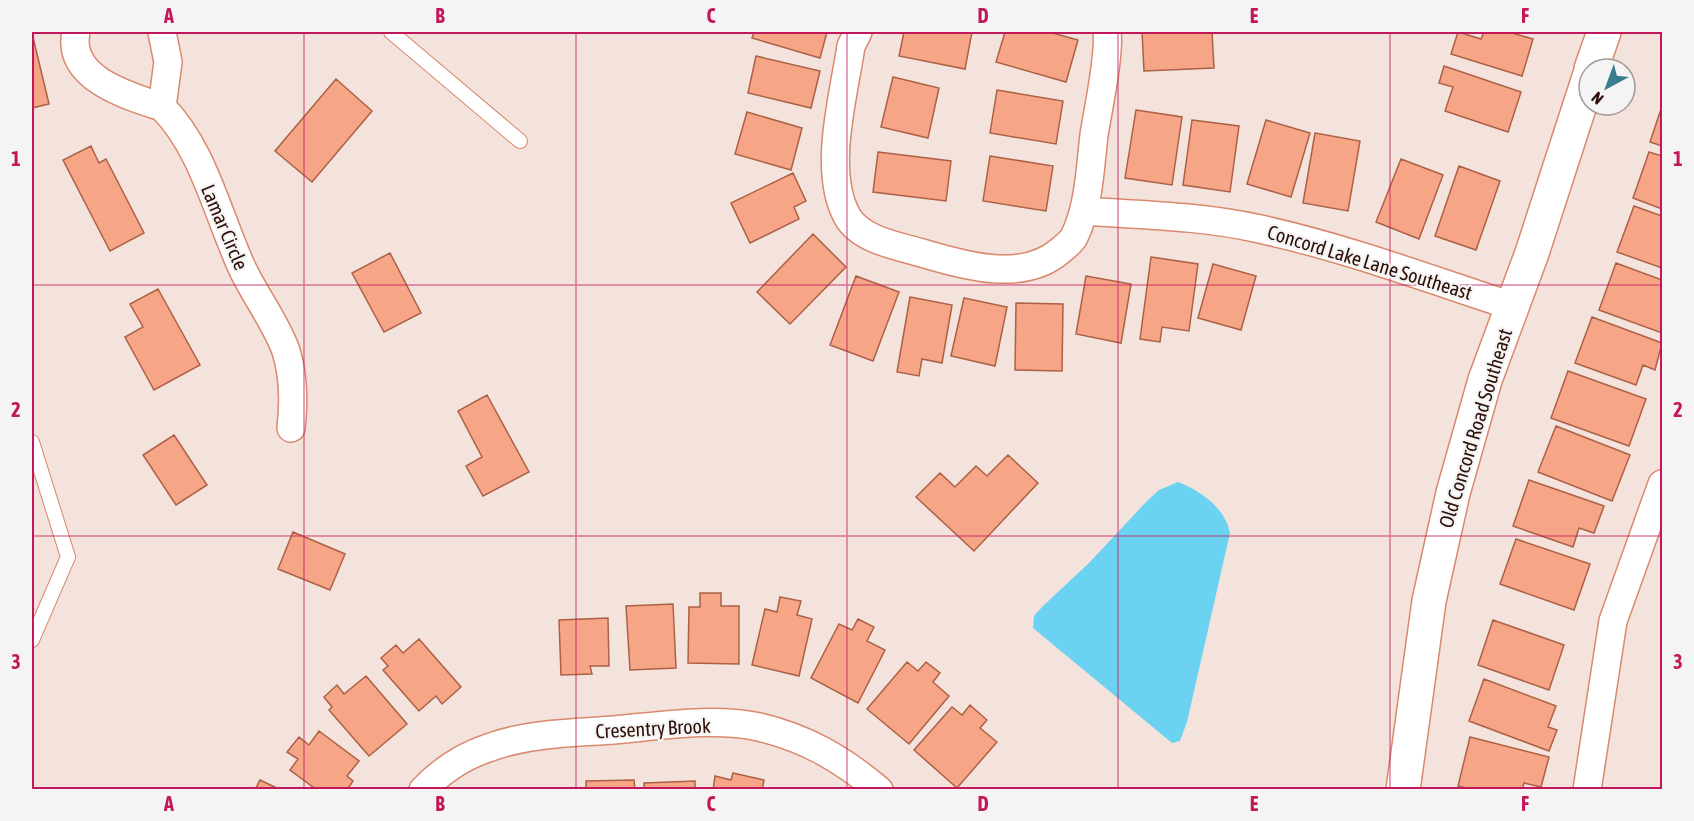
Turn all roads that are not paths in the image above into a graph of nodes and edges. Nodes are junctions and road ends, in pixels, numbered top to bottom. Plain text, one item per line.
1 (76, 32) edge
2 (392, 32) edge
3 (858, 32) edge
4 (1107, 32) edge
5 (1604, 32) edge
6 (165, 34) edge
7 (1596, 57) edge
8 (162, 107) junction
9 (1577, 113) edge
10 (520, 141) dead end
11 (1084, 211) junction
12 (1512, 306) junction
13 (291, 428) dead end
14 (32, 442) edge
15 (1662, 484) edge
16 (32, 640) edge
17 (423, 789) edge
18 (879, 789) edge
19 (1403, 789) edge
20 (1587, 789) edge

1 - 8 street
2 - 10 lane
3 - 11 street
4 - 11 street
5 - 7 street
6 - 8 street
8 - 13 street, Lamar Circle
9 - 12 street, Old Concord Road Southeast
11 - 12 street, Concord Lake Lane Southeast
12 - 19 street, Old Concord Road Southeast
14 - 16 lane
15 - 20 street
17 - 18 street, Cresentry Brook

